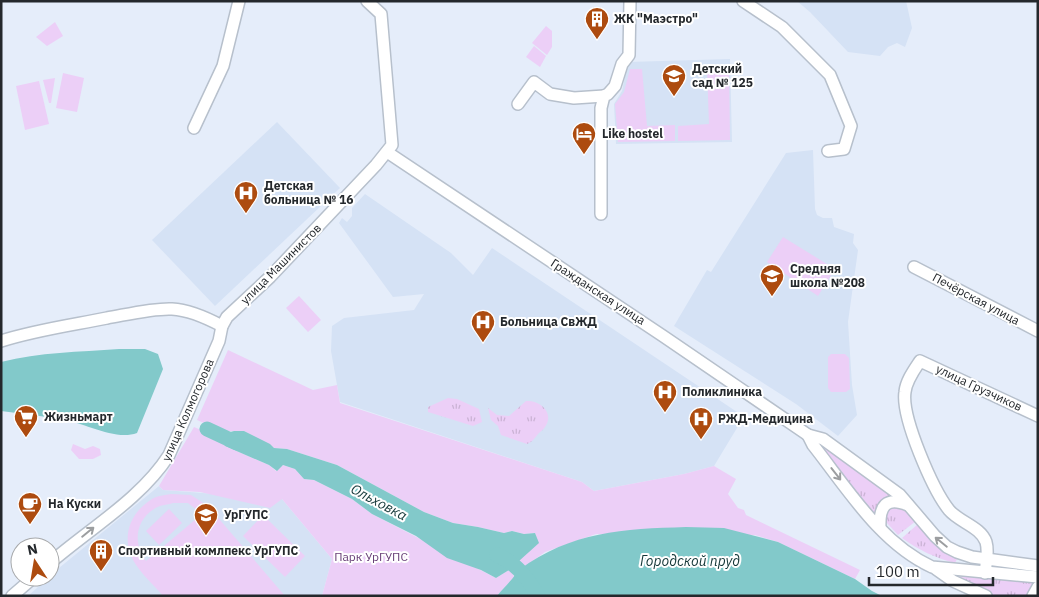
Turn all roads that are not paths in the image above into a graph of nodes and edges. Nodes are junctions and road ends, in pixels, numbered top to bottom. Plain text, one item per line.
1 (239, 1) edge
2 (367, 1) edge
3 (630, 1) edge
4 (743, 1) edge
5 (604, 96) junction
6 (518, 104) dead end
7 (194, 128) dead end
8 (828, 151) dead end
9 (387, 152) junction
10 (601, 214) dead end
11 (914, 267) dead end
12 (222, 326) junction
13 (1038, 331) edge
14 (1, 341) edge
15 (1038, 416) edge
16 (808, 435) junction
17 (908, 505) junction
18 (880, 528) junction
19 (60, 555) edge
20 (987, 559) junction
21 (1038, 566) edge
22 (932, 567) junction
23 (984, 573) junction
24 (1038, 577) edge
25 (22, 587) edge
26 (1038, 588) edge
27 (12, 596) edge
28 (986, 596) edge
29 (1033, 596) edge

1 - 7 street
2 - 9 street
3 - 5 street
4 - 8 street
5 - 6 street
5 - 10 street
9 - 12 street, улица Машинистов
9 - 16 street, Гражданская улица
11 - 13 street, Печёрская улица
12 - 14 street
19 -> 12 street, улица Колмогорова
15 - 20 street, улица Грузчиков
16 - 17 street, Гражданская улица
16 -> 18 street, Гражданская улица
17 - 18 street
20 -> 17 street, Гражданская улица
18 - 22 street, Гражданская улица
20 - 21 street, Гражданская улица
20 - 23 street
22 - 23 street, Гражданская улица
22 - 28 street
23 - 24 street, Гражданская улица
25 - 27 street
26 - 29 street

